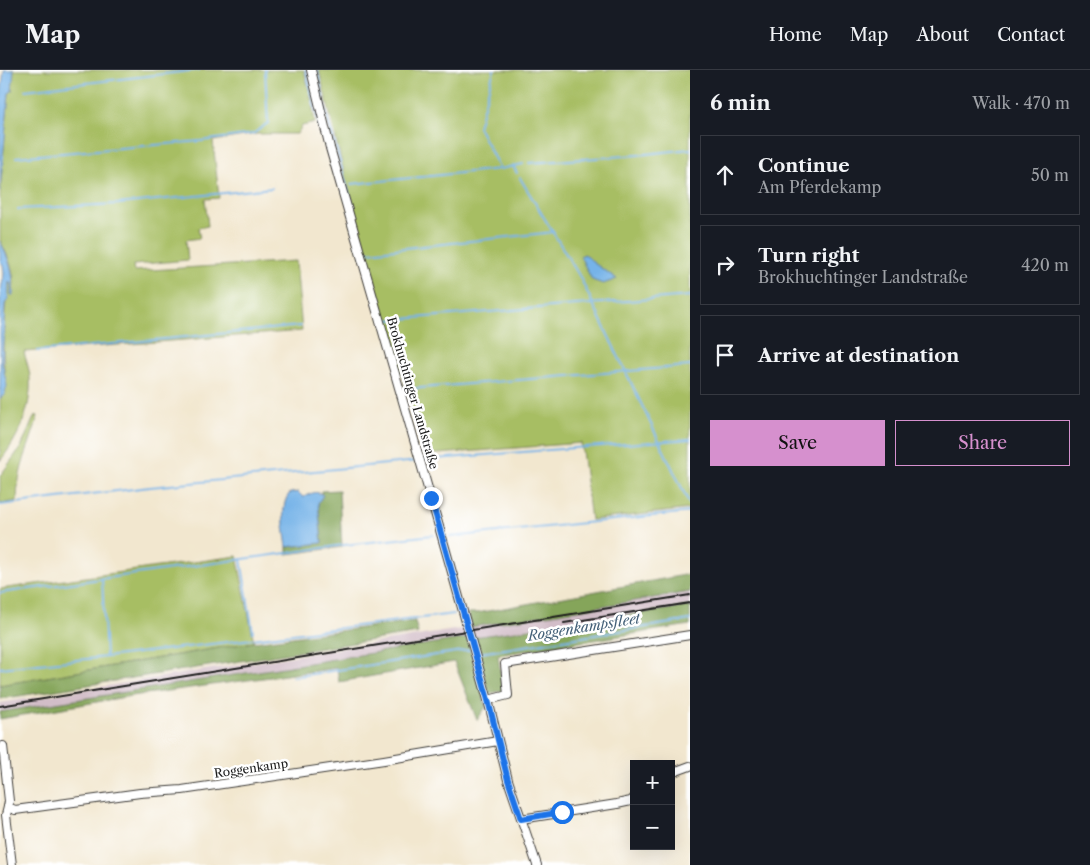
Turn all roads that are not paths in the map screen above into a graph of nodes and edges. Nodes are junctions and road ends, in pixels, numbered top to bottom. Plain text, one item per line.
1 (311, 70) edge
2 (690, 634) edge
3 (488, 700) junction
4 (498, 741) junction
5 (3, 746) dead end
6 (690, 766) edge
7 (675, 771) edge
8 (630, 801) edge
9 (8, 807) junction
10 (521, 819) junction
11 (12, 865) edge
12 (537, 865) edge

1 - 3 street, Brokhuchtinger Landstraße
2 - 3 street
3 - 4 street, Brokhuchtinger Landstraße
4 - 9 street, Roggenkamp
4 - 10 street, Brokhuchtinger Landstraße
5 - 9 street
6 - 7 street
8 - 10 street
9 - 11 street
10 - 12 street, Brokhuchtinger Landstraße

